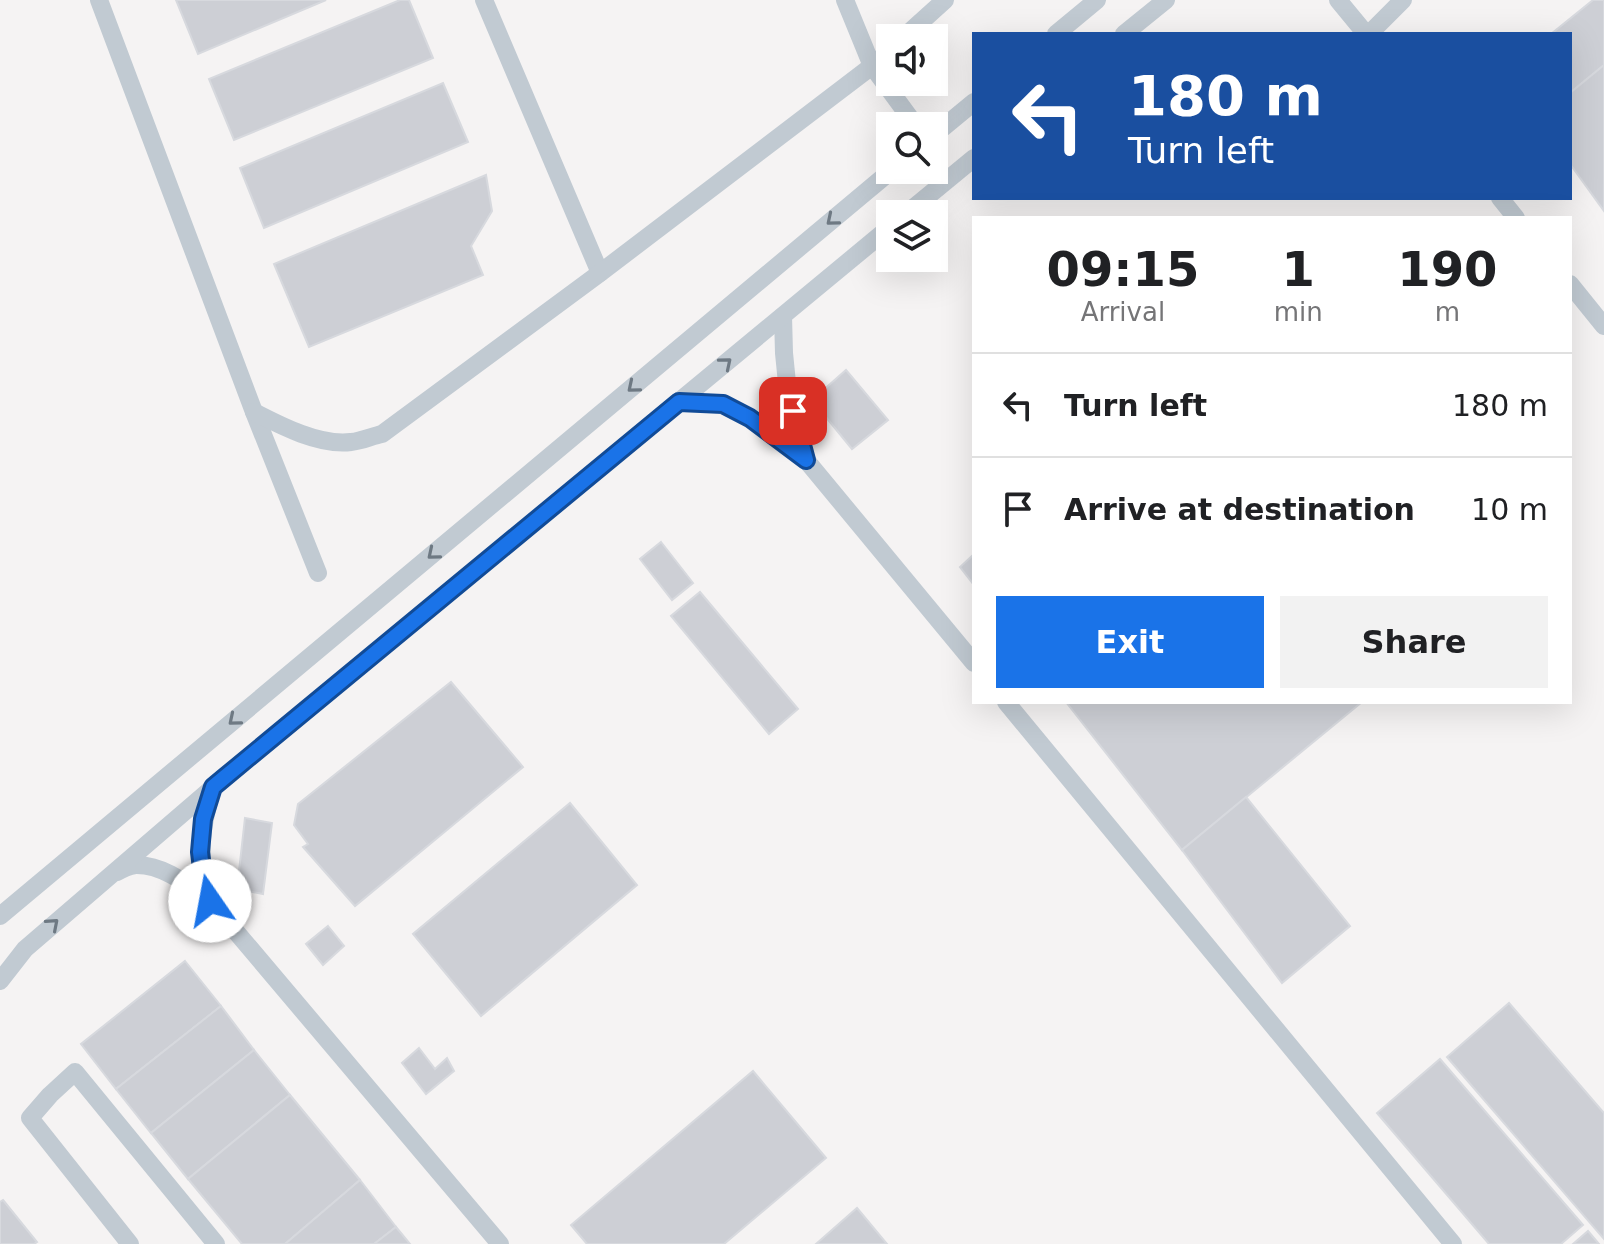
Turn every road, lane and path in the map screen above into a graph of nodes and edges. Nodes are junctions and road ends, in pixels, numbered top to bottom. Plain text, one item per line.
1 (99, 0) edge
2 (484, 0) edge
3 (845, 0) edge
4 (945, 0) edge
5 (1097, 0) edge
6 (1166, 0) edge
7 (1338, 0) edge
8 (1403, 0) edge
9 (918, 24) edge
10 (1058, 32) edge
11 (1126, 32) edge
12 (1366, 32) edge
13 (1370, 32) edge
14 (876, 62) edge
15 (872, 66) junction
16 (972, 104) edge
17 (906, 112) edge
18 (948, 123) edge
19 (972, 160) edge
20 (876, 183) edge
21 (923, 200) edge
22 (1502, 200) edge
23 (1514, 216) edge
24 (876, 239) edge
25 (600, 273) junction
26 (1572, 286) edge
27 (783, 316) junction
28 (1604, 326) edge
29 (679, 402) junction
30 (254, 412) junction
31 (806, 460) junction
32 (318, 573) dead end
33 (972, 661) edge
34 (1008, 704) edge
35 (213, 787) junction
36 (112, 874) junction
37 (210, 901) junction
38 (0, 916) edge
39 (0, 981) edge
40 (130, 1244) edge
41 (216, 1244) edge
42 (500, 1244) edge
43 (1453, 1244) edge

1 - 30 lane
2 - 25 lane
3 - 15 lane
4 - 9 lane
5 - 10 lane
6 - 11 lane
7 - 12 lane
8 - 13 lane
14 - 15 lane
15 - 17 lane
15 - 25 lane
16 - 18 lane
19 - 21 lane
20 -> 38 lane
22 - 23 lane
24 - 27 lane
25 - 30 lane
26 - 28 lane
29 -> 27 lane
27 - 31 lane
29 - 31 lane
29 - 35 lane
30 - 32 lane
31 - 33 lane
34 - 43 lane
35 - 36 lane
35 - 37 lane
36 - 37 lane
39 -> 36 lane
37 - 42 lane
40 - 41 lane

